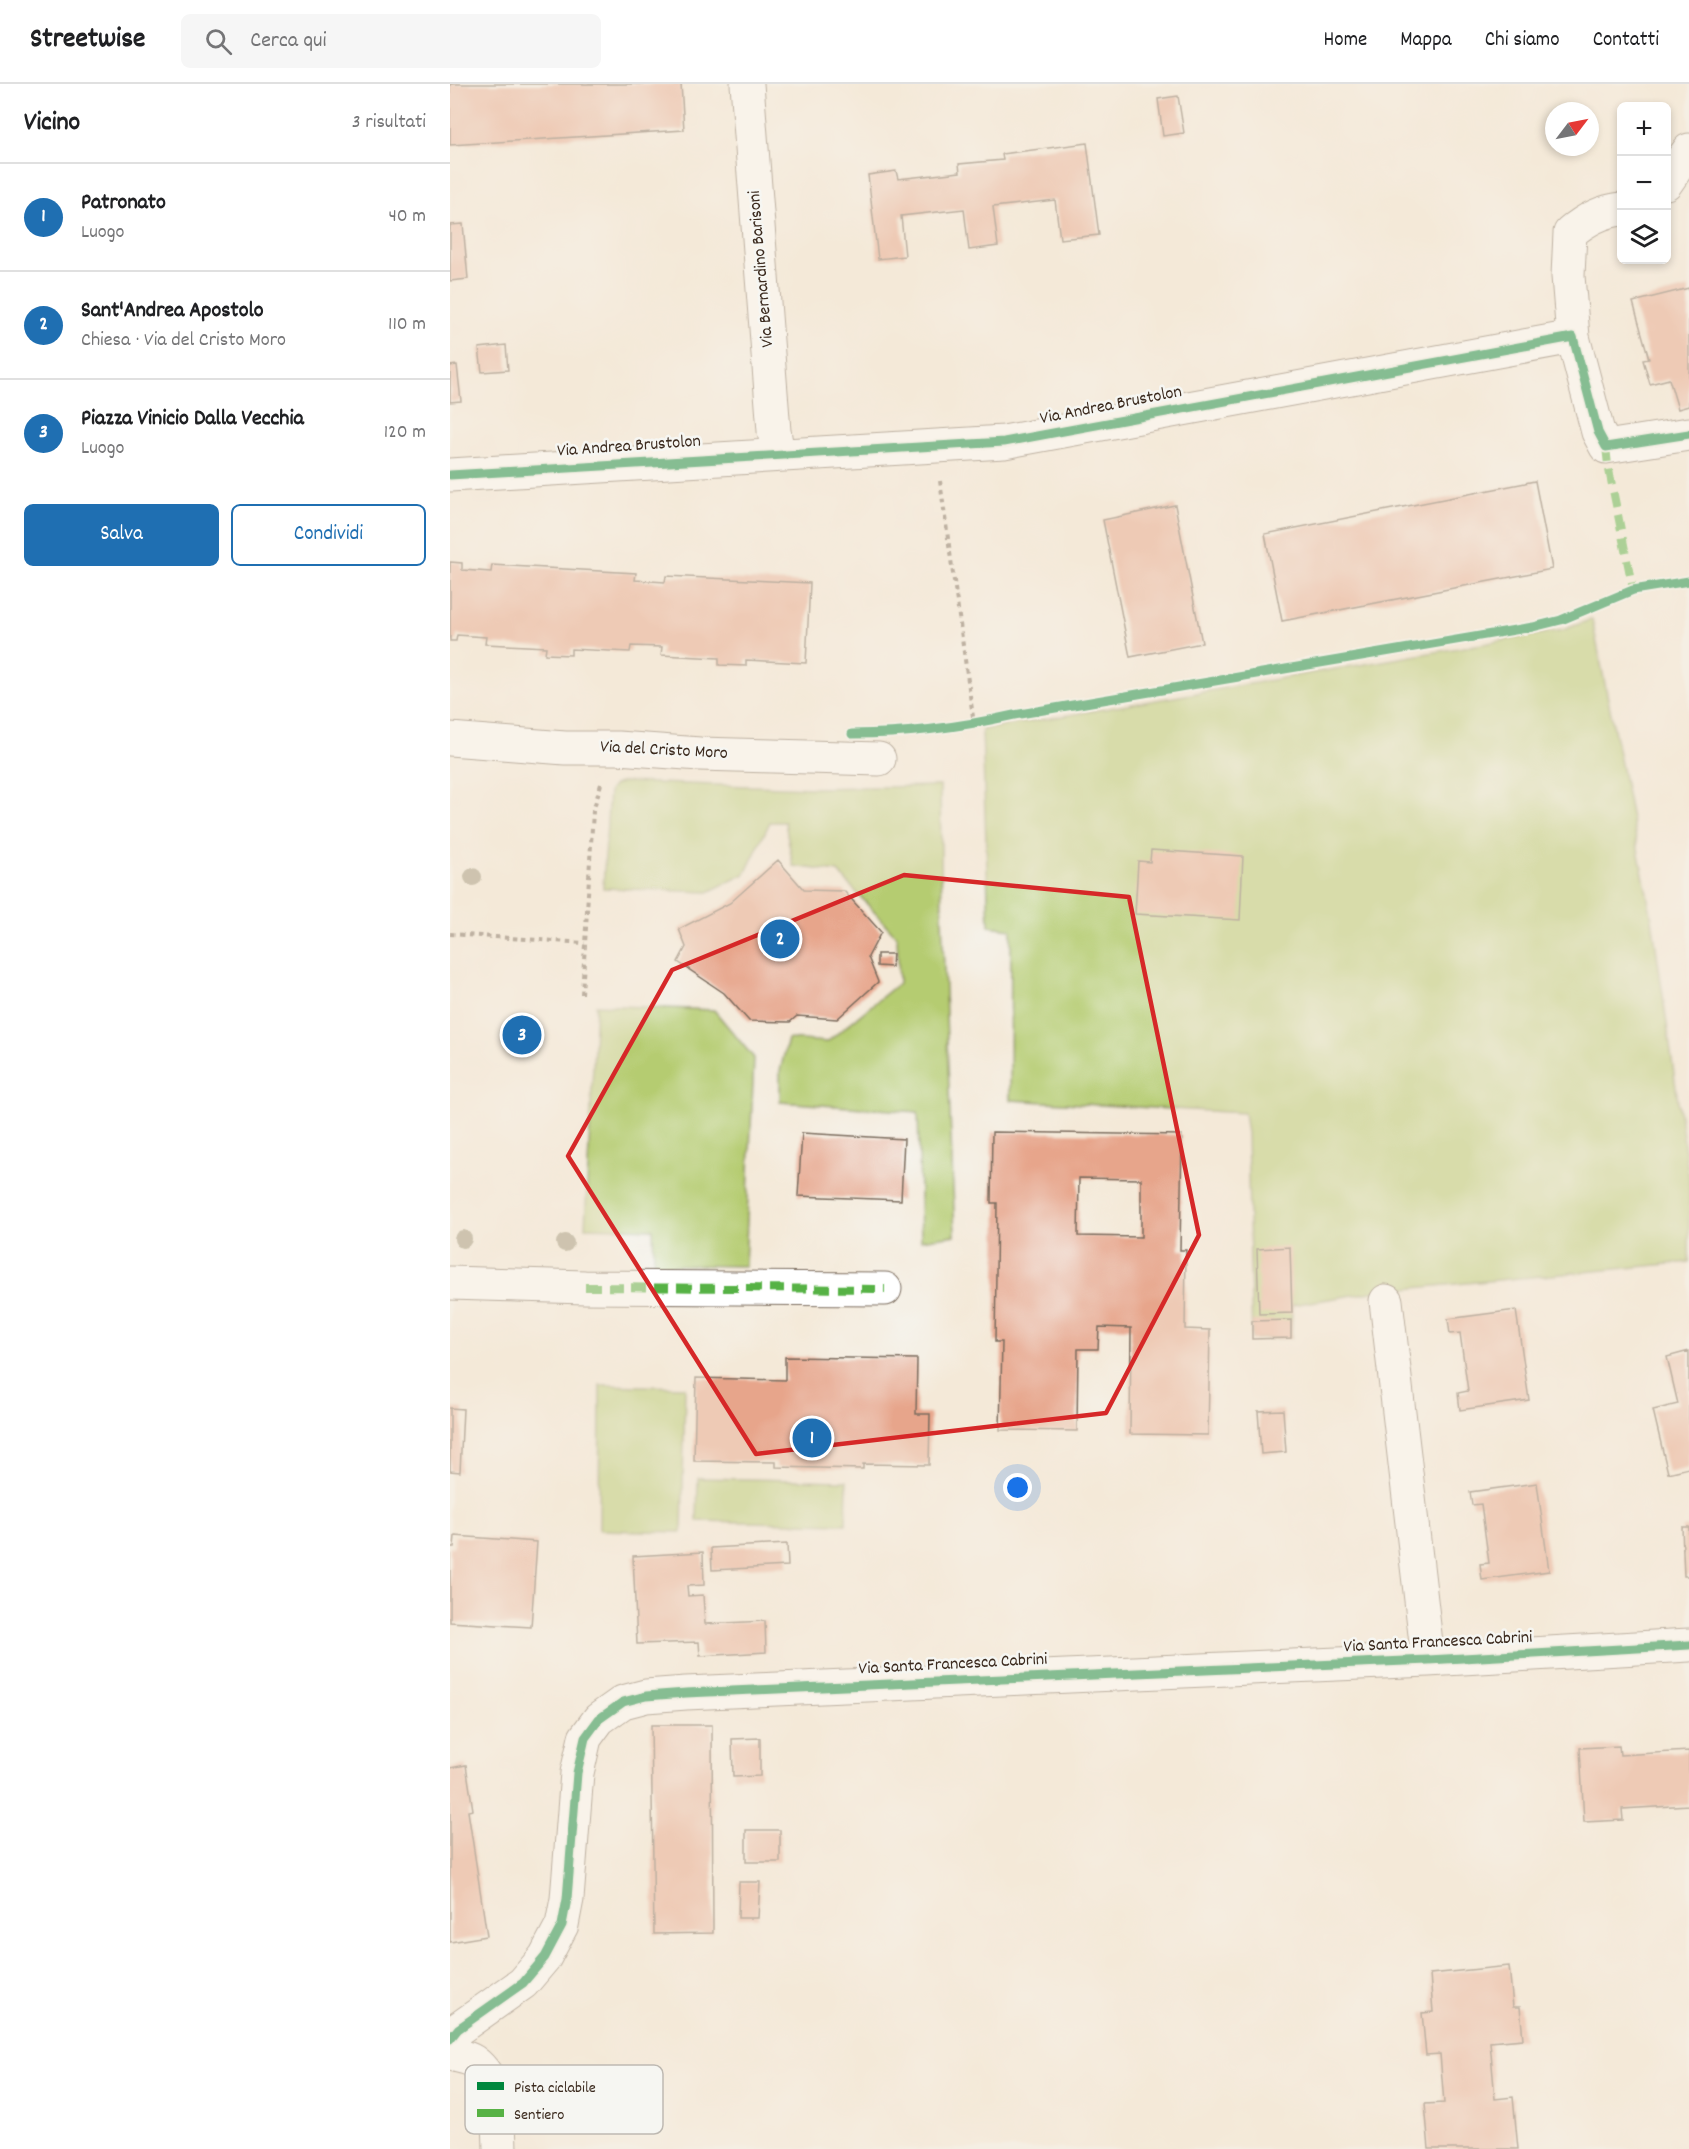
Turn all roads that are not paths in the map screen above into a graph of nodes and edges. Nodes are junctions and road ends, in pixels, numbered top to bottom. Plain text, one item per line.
1 (747, 84) edge
2 (1689, 150) edge
3 (1671, 176) edge
4 (1617, 209) edge
5 (1573, 337) junction
6 (1689, 434) edge
7 (778, 454) junction
8 (450, 475) edge
9 (450, 739) edge
10 (879, 759) dead end
11 (450, 1283) edge
12 (885, 1289) dead end
13 (1386, 1301) dead end
14 (1689, 1645) edge
15 (1428, 1660) junction
16 (450, 2039) edge
17 (450, 2054) edge
18 (476, 2065) edge
19 (500, 2134) edge
20 (500, 2149) edge

1 - 7 street, Via Bernardino Barisoni
2 - 3 street
4 - 5 street
5 - 6 street
5 - 7 street, Via Andrea Brustolon
7 - 8 street, Via Andrea Brustolon
9 - 10 street, Via del Cristo Moro
11 - 12 street
13 - 15 street
14 - 15 street, Via Santa Francesca Cabrini
15 - 16 street, Via Santa Francesca Cabrini
17 - 18 street
19 - 20 street

